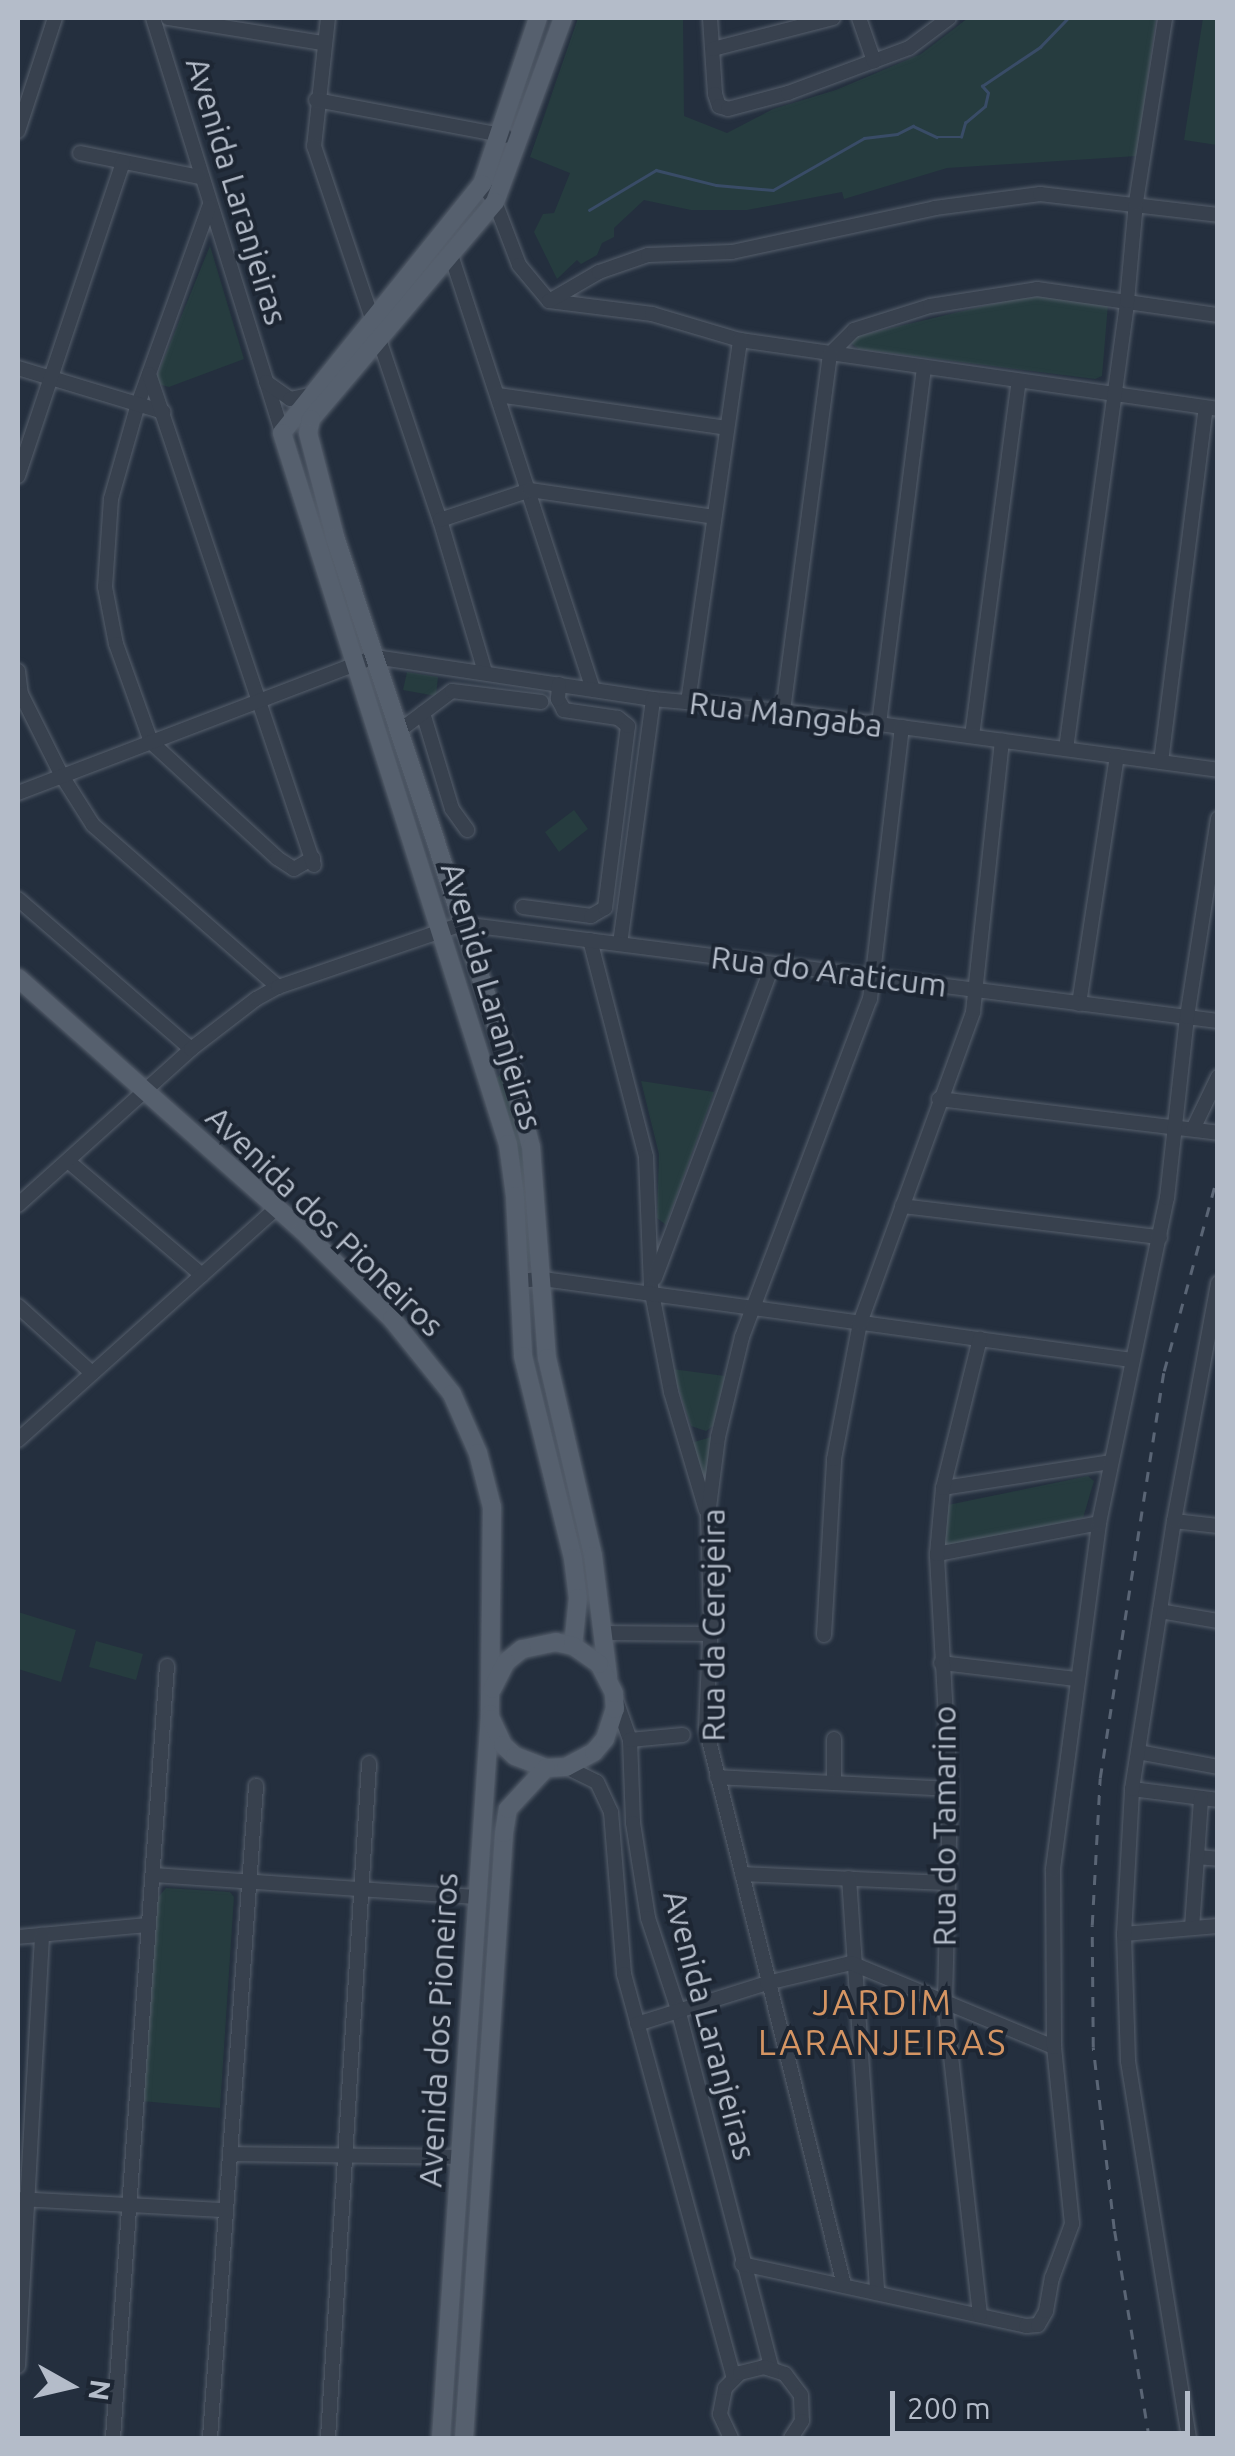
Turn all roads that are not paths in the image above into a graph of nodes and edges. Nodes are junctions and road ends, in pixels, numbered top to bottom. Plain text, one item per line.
1 (55, 18) edge
2 (153, 18) edge
3 (168, 18) edge
4 (328, 18) edge
5 (535, 18) edge
6 (563, 18) edge
7 (710, 18) edge
8 (833, 18) edge
9 (859, 18) edge
10 (949, 18) edge
11 (1165, 18) edge
12 (322, 43) junction
13 (713, 49) junction
14 (874, 61) junction
15 (316, 100) junction
16 (18, 131) edge
17 (502, 134) junction
18 (519, 144) junction
19 (80, 153) dead end
20 (123, 162) junction
21 (200, 178) junction
22 (482, 184) junction
23 (494, 202) junction
24 (1136, 202) junction
25 (210, 207) junction
26 (1218, 215) edge
27 (198, 238) junction
28 (219, 238) junction
29 (451, 255) junction
30 (1128, 301) junction
31 (549, 302) junction
32 (1218, 316) edge
33 (372, 321) junction
34 (740, 340) junction
35 (380, 343) junction
36 (830, 354) junction
37 (924, 367) junction
38 (18, 368) edge
39 (149, 374) junction
40 (50, 379) junction
41 (1018, 381) junction
42 (265, 382) junction
43 (314, 393) junction
44 (1113, 394) junction
45 (498, 395) junction
46 (138, 404) junction
47 (1212, 409) edge
48 (164, 412) junction
49 (727, 428) junction
50 (282, 434) junction
51 (18, 476) edge
52 (530, 490) junction
53 (714, 518) junction
54 (440, 520) junction
55 (375, 656) junction
56 (356, 664) junction
57 (18, 671) edge
58 (484, 672) junction
59 (559, 684) junction
60 (593, 689) junction
61 (653, 699) junction
62 (259, 701) junction
63 (541, 702) dead end
64 (688, 702) junction
65 (784, 711) junction
66 (423, 713) junction
67 (880, 724) junction
68 (902, 727) junction
69 (399, 731) junction
70 (972, 736) junction
71 (1002, 740) junction
72 (152, 742) junction
73 (1066, 749) junction
74 (1117, 756) junction
75 (1161, 762) junction
76 (1218, 770) edge
77 (62, 776) junction
78 (18, 792) edge
79 (1218, 818) edge
80 (468, 830) dead end
81 (18, 900) edge
82 (523, 907) dead end
83 (462, 924) junction
84 (442, 931) junction
85 (590, 940) junction
86 (620, 944) junction
87 (773, 964) junction
88 (871, 976) junction
89 (18, 978) edge
90 (278, 987) junction
91 (973, 988) junction
92 (1080, 1004) junction
93 (1187, 1018) junction
94 (1218, 1022) edge
95 (191, 1050) junction
96 (1218, 1077) edge
97 (144, 1092) junction
98 (939, 1099) junction
99 (1176, 1127) junction
100 (1194, 1129) junction
101 (1218, 1133) edge
102 (68, 1161) junction
103 (18, 1205) edge
104 (902, 1206) junction
105 (277, 1208) junction
106 (1160, 1237) junction
107 (202, 1275) junction
108 (543, 1278) junction
109 (518, 1281) junction
110 (1218, 1284) edge
111 (652, 1292) junction
112 (754, 1308) junction
113 (19, 1311) edge
114 (860, 1323) junction
115 (980, 1338) junction
116 (1131, 1360) junction
117 (1201, 1370) junction
118 (92, 1373) junction
119 (1218, 1373) edge
120 (18, 1440) edge
121 (1111, 1462) junction
122 (943, 1488) junction
123 (708, 1515) junction
124 (1174, 1520) junction
125 (1099, 1523) junction
126 (1218, 1526) edge
127 (937, 1554) junction
128 (1160, 1611) junction
129 (1218, 1621) edge
130 (490, 1624) junction
131 (606, 1633) junction
132 (710, 1634) junction
133 (824, 1635) dead end
134 (574, 1646) junction
135 (522, 1649) junction
136 (941, 1663) junction
137 (167, 1666) dead end
138 (1076, 1679) junction
139 (611, 1685) junction
140 (489, 1706) junction
141 (682, 1735) dead end
142 (834, 1739) dead end
143 (630, 1740) junction
144 (1138, 1752) junction
145 (368, 1762) dead end
146 (566, 1766) junction
147 (546, 1768) junction
148 (1218, 1768) edge
149 (717, 1777) junction
150 (834, 1783) junction
151 (256, 1786) dead end
152 (1132, 1789) junction
153 (950, 1790) junction
154 (1201, 1798) junction
155 (1218, 1800) edge
156 (1196, 1857) junction
157 (1218, 1859) edge
158 (742, 1874) junction
159 (153, 1875) junction
160 (849, 1878) junction
161 (250, 1882) junction
162 (946, 1884) junction
163 (364, 1889) junction
164 (476, 1897) junction
165 (148, 1925) junction
166 (1218, 1926) edge
167 (1192, 1928) junction
168 (1124, 1934) junction
169 (42, 1935) junction
170 (18, 1937) edge
171 (851, 1964) junction
172 (767, 1984) junction
173 (944, 2001) junction
174 (678, 2010) junction
175 (636, 2024) junction
176 (1054, 2047) junction
177 (230, 2154) junction
178 (344, 2156) junction
179 (461, 2157) junction
180 (24, 2199) edge
181 (129, 2205) junction
182 (224, 2210) junction
183 (742, 2264) junction
184 (844, 2285) junction
185 (877, 2293) junction
186 (980, 2316) junction
187 (18, 2366) edge
188 (772, 2368) junction
189 (734, 2378) junction
190 (113, 2438) edge
191 (210, 2438) edge
192 (328, 2438) edge
193 (441, 2438) edge
194 (464, 2438) edge
195 (731, 2438) edge
196 (791, 2438) edge
197 (1188, 2438) edge

1 - 16 street
2 - 21 street, Avenida Laranjeiras
3 - 12 street
4 - 12 street
5 - 17 main road
6 - 18 main road
7 - 13 street
8 - 13 street
9 - 14 street
10 - 14 street
11 - 24 street
12 - 15 street
13 - 14 street
15 - 17 street
15 - 33 street
17 - 18 street
17 - 22 main road
18 - 23 main road
19 - 20 street
20 - 21 street
20 - 40 street
21 - 25 street, Avenida Laranjeiras
22 - 23 street
22 - 33 main road
23 - 29 main road
23 - 31 street
24 - 26 street
24 - 30 street
24 - 31 street
25 - 27 street
25 - 28 street, Avenida Laranjeiras
27 - 28 street
27 - 39 street
28 - 42 street, Avenida Laranjeiras
29 - 35 main road
29 - 45 street
30 - 32 street
30 - 36 street
30 - 44 street
31 - 34 street
33 - 35 street
33 - 43 main road
34 - 36 street
34 - 49 street
35 - 54 street
35 - 55 main road, Avenida Laranjeiras
36 - 37 street
36 - 65 street
37 - 41 street
37 - 67 street
38 - 40 street
39 - 46 street
39 - 48 street
40 - 46 street
40 - 51 street
41 - 44 street
41 - 70 street
42 - 43 street
42 - 50 street, Avenida Laranjeiras
43 - 50 main road
44 - 47 street
44 - 73 street
45 - 49 street
45 - 52 street
46 - 48 street
46 - 72 street
47 - 75 street
48 - 62 street
49 - 53 street
50 - 56 main road, Avenida Laranjeiras
52 - 53 street
52 - 54 street
52 - 60 street
53 - 64 street
54 - 58 street
55 - 56 street
55 - 58 street, Rua Mangaba
55 - 69 main road, Avenida Laranjeiras
56 - 62 street
56 - 84 main road, Avenida Laranjeiras
57 - 77 street
58 - 59 street, Rua Mangaba
59 - 60 street, Rua Mangaba
59 - 82 street
60 - 61 street, Rua Mangaba
61 - 64 street, Rua Mangaba
61 - 86 street
62 - 72 street
62 - 72 street
63 - 66 street
64 - 65 street, Rua Mangaba
65 - 67 street, Rua Mangaba
66 - 69 street
66 - 80 street
67 - 68 street, Rua Mangaba
68 - 70 street, Rua Mangaba
68 - 88 street, Rua da Cerejeira
69 - 83 main road, Avenida Laranjeiras
70 - 71 street, Rua Mangaba
71 - 73 street, Rua Mangaba
71 - 91 street
72 - 77 street
73 - 74 street, Rua Mangaba
74 - 75 street, Rua Mangaba
74 - 92 street
75 - 76 street, Rua Mangaba
77 - 78 street
77 - 90 street
79 - 93 street
81 - 95 street
83 - 84 street, Rua do Araticum
83 - 85 street, Rua do Araticum
83 - 108 main road, Avenida Laranjeiras
84 - 90 street, Rua do Araticum
84 - 109 main road, Avenida Laranjeiras
85 - 86 street, Rua do Araticum
85 - 111 street
86 - 87 street, Rua do Araticum
87 - 88 street, Rua do Araticum
87 - 111 street
88 - 91 street, Rua do Araticum
88 - 112 street, Rua da Cerejeira
89 - 97 main road, Avenida dos Pioneiros
90 - 95 street, Rua do Araticum
91 - 92 street, Rua do Araticum
91 - 98 street
92 - 93 street, Rua do Araticum
93 - 94 street, Rua do Araticum
93 - 99 street
95 - 97 street, Rua do Araticum
96 - 100 street
97 - 102 street, Rua do Araticum
97 - 105 main road, Avenida dos Pioneiros
98 - 99 street
98 - 104 street
99 - 100 street
99 - 106 street
100 - 101 street
102 - 103 street, Rua do Araticum
102 - 107 street
104 - 106 street
104 - 114 street
105 - 107 street
105 - 130 main road, Avenida dos Pioneiros
106 - 116 street
107 - 118 street
108 - 109 street
108 - 111 street
108 - 131 main road, Avenida Laranjeiras
109 - 134 main road, Avenida Laranjeiras
110 - 117 street
111 - 112 street
111 - 123 street
112 - 114 street
112 - 123 street, Rua da Cerejeira
113 - 118 street
114 - 115 street
114 - 133 street
115 - 116 street
115 - 122 street, Rua do Tamarino
116 - 121 street
117 - 119 street
117 - 124 street
118 - 120 street
121 - 122 street
121 - 125 street
122 - 127 street, Rua do Tamarino
123 - 132 street, Rua da Cerejeira
124 - 126 street
124 - 128 street
125 - 127 street
125 - 138 street
127 - 136 street, Rua do Tamarino
128 - 129 street
128 - 144 street
130 - 135 main road
130 - 140 main road, Avenida dos Pioneiros
131 - 132 street
131 - 139 main road, Avenida Laranjeiras
132 - 149 street, Rua da Cerejeira
134 - 135 main road
134 - 139 main road
135 - 140 main road
136 - 138 street
136 - 153 street, Rua do Tamarino
137 - 159 street
138 - 176 street
139 - 143 street, Avenida Laranjeiras
139 - 146 main road
140 - 147 main road
140 - 164 main road, Avenida dos Pioneiros
141 - 143 street
142 - 150 street
143 - 174 street, Avenida Laranjeiras
144 - 148 street
144 - 152 street
145 - 163 street
146 - 147 main road
146 - 175 street, Avenida Laranjeiras
147 - 194 main road, Avenida dos Pioneiros
149 - 150 street
149 - 158 street, Rua da Cerejeira
150 - 153 street
151 - 161 street
152 - 154 street
152 - 168 street
153 - 162 street, Rua do Tamarino
154 - 155 street
154 - 156 street
156 - 157 street
156 - 167 street
158 - 160 street
158 - 172 street, Rua da Cerejeira
159 - 161 street
159 - 165 street
160 - 162 street
160 - 171 street
161 - 163 street
161 - 177 street
162 - 173 street, Rua do Tamarino
163 - 164 street
163 - 178 street
164 - 179 main road, Avenida dos Pioneiros
165 - 169 street
165 - 181 street
166 - 167 street
167 - 168 street
168 - 197 street
169 - 170 street
169 - 180 street
171 - 172 street
171 - 173 street
171 - 185 street
172 - 174 street
172 - 184 street, Rua da Cerejeira
173 - 176 street
173 - 186 street, Rua do Tamarino
174 - 175 street
174 - 183 street, Avenida Laranjeiras
175 - 189 street, Avenida Laranjeiras
176 - 186 street
177 - 178 street
177 - 182 street
178 - 179 street
178 - 192 street
179 - 193 main road, Avenida dos Pioneiros
180 - 181 street
180 - 187 street
181 - 182 street
181 - 190 street
182 - 191 street
183 - 184 street
183 - 188 street, Avenida Laranjeiras
184 - 185 street
185 - 186 street
188 - 189 street
188 - 196 street
189 - 195 street

